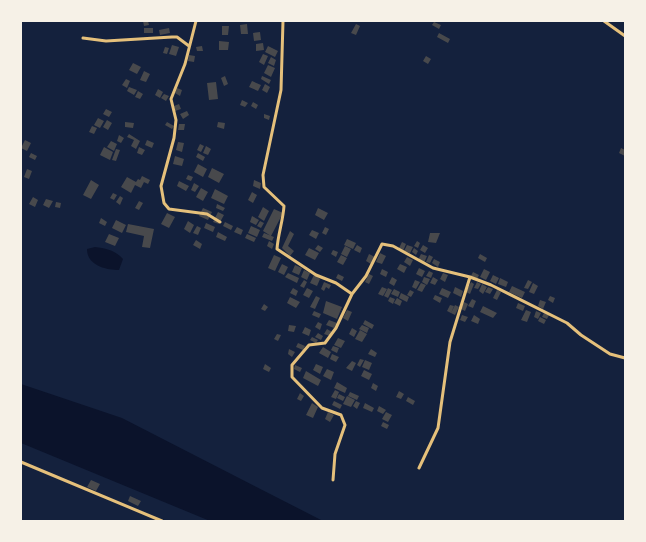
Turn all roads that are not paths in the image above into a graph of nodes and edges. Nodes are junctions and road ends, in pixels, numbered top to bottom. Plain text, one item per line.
1 (196, 21) edge
2 (283, 21) edge
3 (604, 21) edge
4 (625, 36) edge
5 (82, 38) dead end
6 (189, 46) junction
7 (220, 222) dead end
8 (470, 277) junction
9 (352, 294) junction
10 (625, 358) edge
11 (21, 462) edge
12 (419, 468) dead end
13 (332, 480) dead end
14 (162, 521) edge

1 - 6 street
2 - 9 street
3 - 4 street
5 - 6 street
6 - 7 street
8 - 9 street
8 - 10 street
8 - 12 street
9 - 13 street
11 - 14 street

